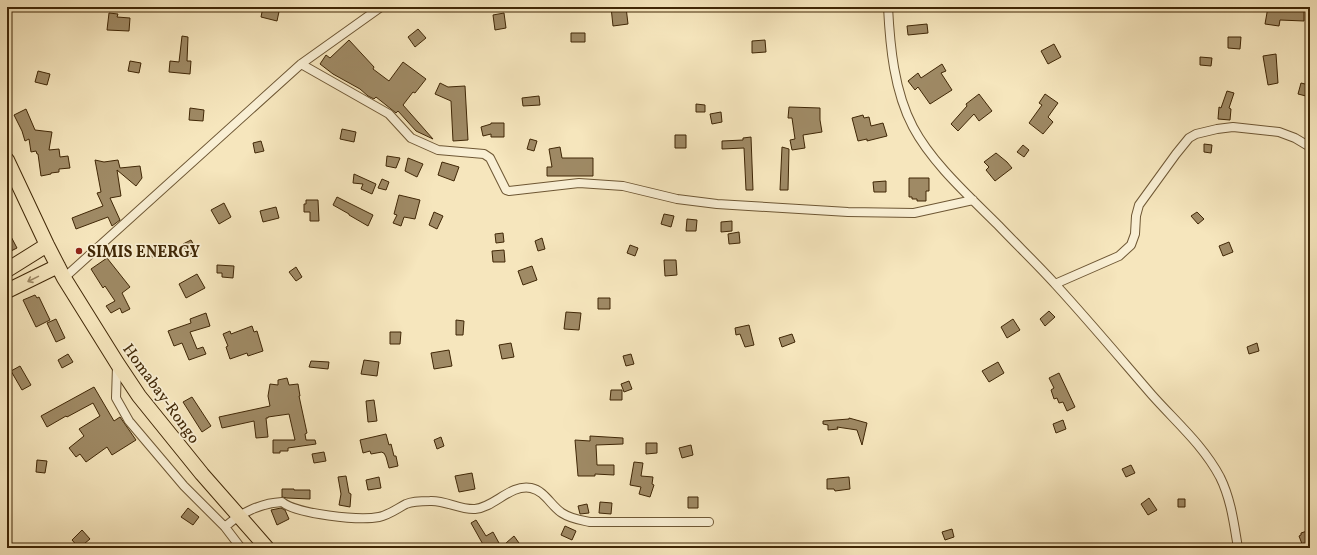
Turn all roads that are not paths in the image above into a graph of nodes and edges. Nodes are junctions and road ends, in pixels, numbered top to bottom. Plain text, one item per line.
1 (381, 7) edge
2 (888, 7) edge
3 (301, 64) junction
4 (1310, 147) edge
5 (7, 160) edge
6 (974, 200) junction
7 (47, 245) junction
8 (7, 270) edge
9 (61, 272) junction
10 (1055, 284) junction
11 (7, 291) edge
12 (117, 363) junction
13 (238, 515) junction
14 (709, 522) dead end
15 (225, 527) junction
16 (241, 548) edge
17 (267, 548) edge
18 (1238, 548) edge

1 - 3 street
2 - 6 street
3 - 6 street
3 - 9 street
4 - 10 street
5 - 7 highway, Homabay-Rongo
6 - 10 street
7 - 8 highway
7 - 9 highway, Homabay-Rongo
9 -> 11 highway
9 - 12 highway, Homabay-Rongo
10 - 18 street
12 - 13 highway, Homabay-Rongo
12 - 15 street
13 - 14 street
13 - 15 street
13 - 17 highway, Homabay-Rongo
15 - 16 street

